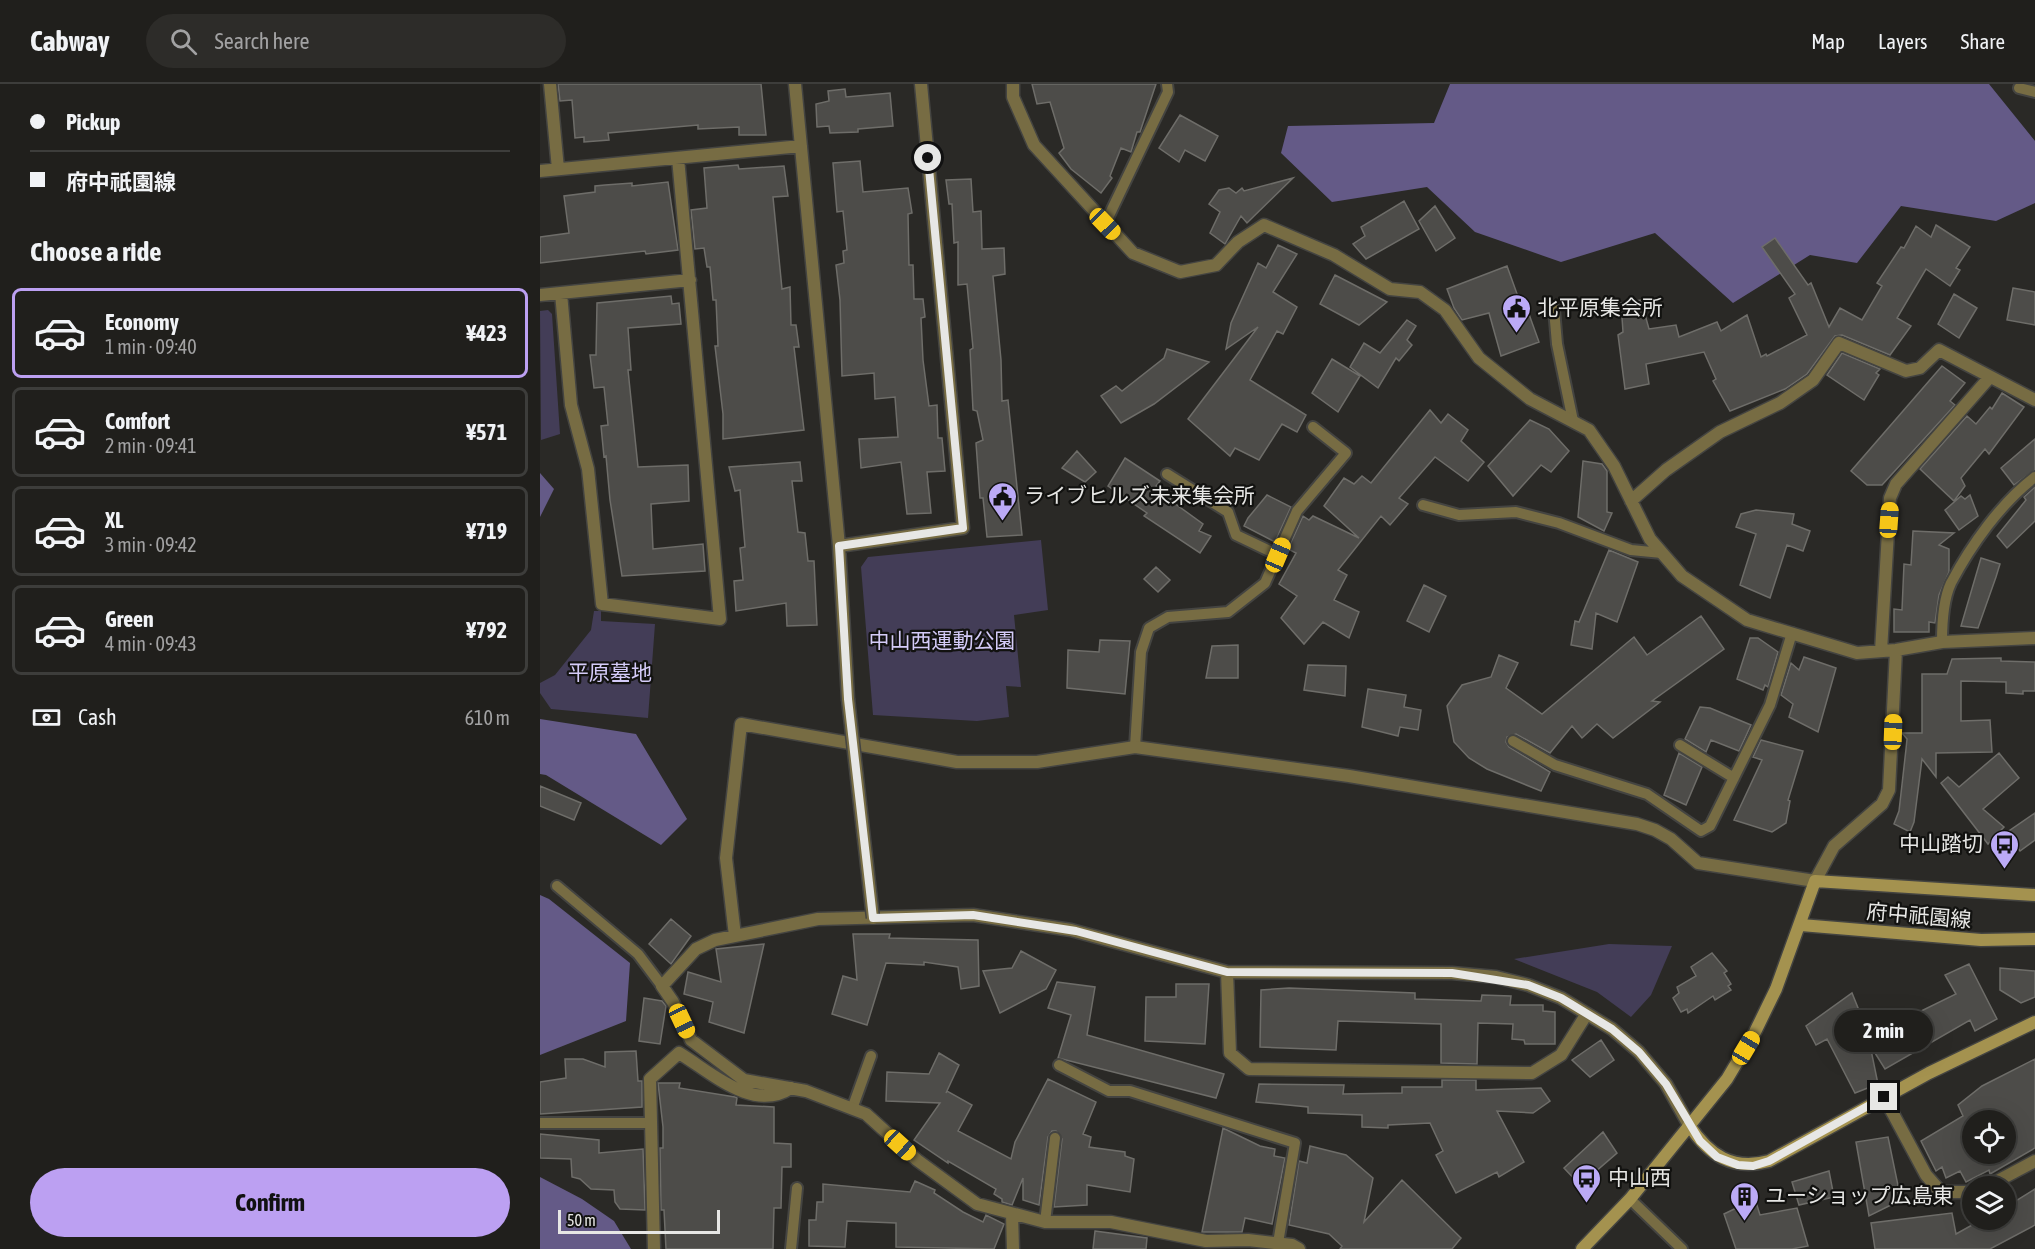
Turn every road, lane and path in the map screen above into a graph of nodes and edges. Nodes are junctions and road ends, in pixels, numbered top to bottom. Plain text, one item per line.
1 (550, 84) edge
2 (795, 84) edge
3 (921, 84) edge
4 (1013, 84) edge
5 (1167, 84) edge
6 (2019, 88) dead end
7 (2035, 93) edge
8 (801, 146) junction
9 (678, 158) junction
10 (558, 169) junction
11 (540, 171) edge
12 (1105, 224) junction
13 (690, 280) junction
14 (561, 292) junction
15 (540, 295) edge
16 (1554, 309) dead end
17 (1989, 378) junction
18 (2035, 400) edge
19 (1573, 421) junction
20 (1313, 427) dead end
21 (1167, 474) dead end
22 (2035, 477) edge
23 (1632, 501) junction
24 (1422, 505) dead end
25 (839, 546) junction
26 (1662, 553) junction
27 (1278, 555) junction
28 (1792, 633) junction
29 (2035, 638) edge
30 (1941, 642) junction
31 (1896, 650) junction
32 (1881, 651) junction
33 (1514, 741) dead end
34 (1680, 745) dead end
35 (1136, 747) junction
36 (1734, 778) junction
37 (1815, 881) junction
38 (557, 886) dead end
39 (2035, 895) edge
40 (873, 918) junction
41 (1800, 925) junction
42 (735, 936) junction
43 (2035, 939) edge
44 (1227, 972) junction
45 (662, 986) junction
46 (1586, 1015) junction
47 (2035, 1022) edge
48 (871, 1056) dead end
49 (1059, 1065) dead end
50 (791, 1089) junction
51 (1884, 1097) junction
52 (852, 1109) junction
53 (540, 1123) edge
54 (651, 1123) junction
55 (1689, 1125) junction
56 (1055, 1138) dead end
57 (2035, 1161) edge
58 (2007, 1176) edge
59 (797, 1188) dead end
60 (1962, 1192) edge
61 (1630, 1199) junction
62 (1012, 1214) junction
63 (1045, 1222) junction
64 (1278, 1244) junction
65 (654, 1249) edge
66 (790, 1249) edge
67 (1013, 1249) edge
68 (1299, 1249) edge
69 (1582, 1249) edge
70 (1682, 1249) edge

1 - 10 street
2 - 8 street
3 - 25 street
4 - 12 street
5 - 12 lane
6 - 7 lane
8 - 9 street
8 - 25 street
9 - 10 street
9 - 13 street
10 - 11 street
12 - 19 street
13 - 14 street
13 - 14 street
14 - 15 street
16 - 19 lane
17 - 18 street
17 - 23 street
17 - 32 street
19 - 23 street
20 - 27 lane
21 - 27 lane
22 - 30 lane
23 - 26 street
24 - 26 lane
25 - 40 street, bridge
26 - 28 street
27 - 35 lane
28 - 32 street
28 - 36 lane
29 - 30 street
30 - 31 street
31 - 32 street
31 - 37 street
33 - 36 lane
34 - 36 lane
35 - 37 street
35 - 42 street
37 - 39 main road, 府中祇園線
37 - 41 main road
38 - 45 lane
40 - 42 street
40 - 44 street
41 - 43 main road, 府中祇園線
41 - 55 main road
42 - 45 street
44 - 46 street
44 - 46 street
45 - 50 street
46 - 55 street
47 - 51 main road
48 - 52 lane
49 - 64 lane
50 - 52 street
50 - 54 street
51 - 55 main road
51 - 60 street
52 - 62 street
53 - 54 lane
54 - 65 street
55 - 61 main road
56 - 63 lane
57 - 58 street
59 - 66 lane
61 - 69 main road
61 - 70 lane
62 - 63 street
62 - 67 street
63 - 64 street
64 - 68 street

